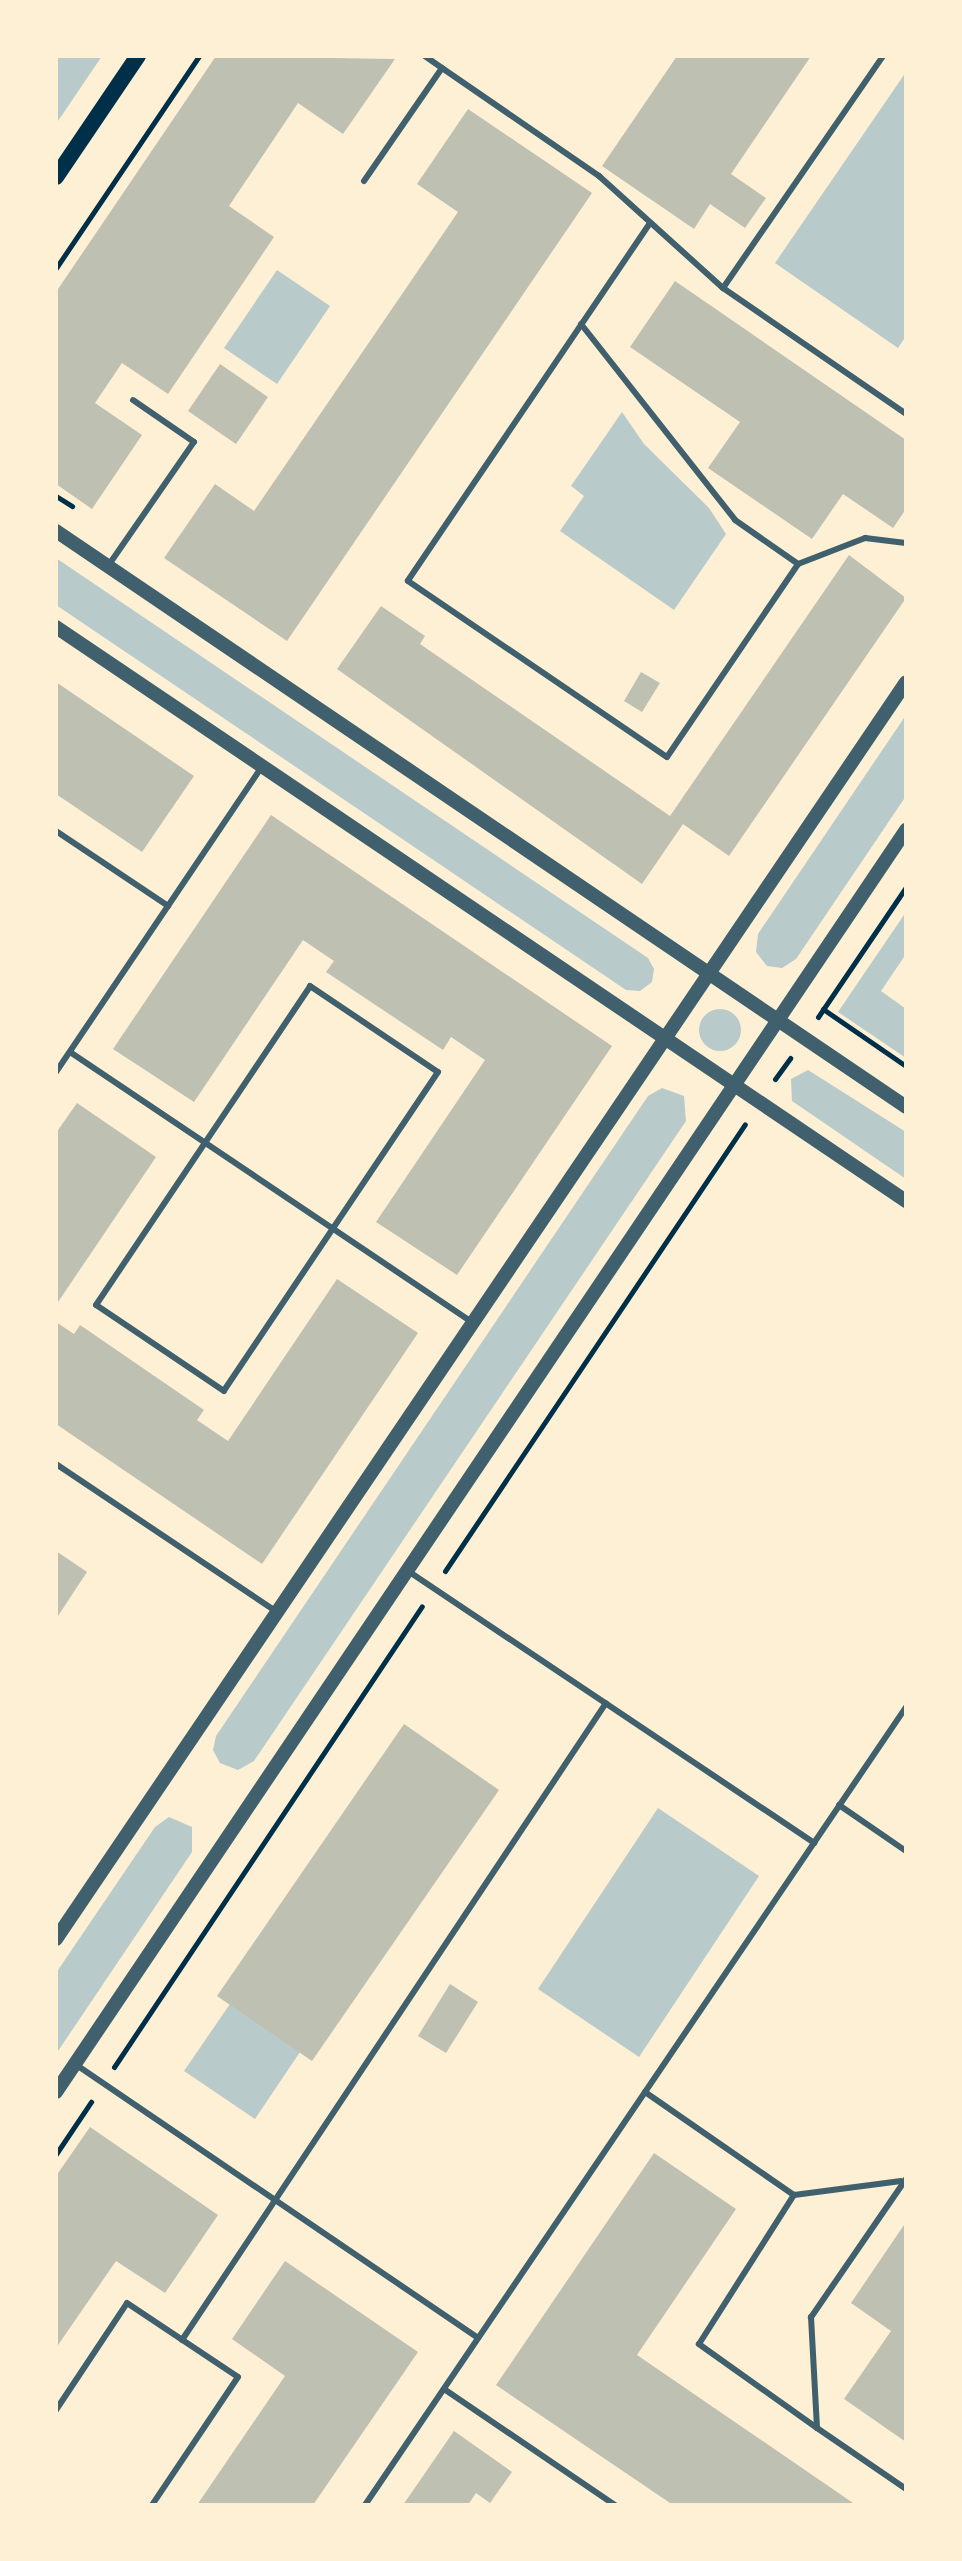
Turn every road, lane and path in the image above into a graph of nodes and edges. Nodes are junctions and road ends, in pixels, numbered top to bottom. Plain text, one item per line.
1 (138, 56) edge
2 (199, 56) edge
3 (425, 56) edge
4 (883, 56) edge
5 (442, 68) junction
6 (56, 177) edge
7 (364, 181) dead end
8 (650, 223) junction
9 (56, 268) edge
10 (723, 288) junction
11 (581, 324) junction
12 (133, 400) dead end
13 (906, 414) edge
14 (56, 531) edge
15 (906, 543) edge
16 (798, 564) junction
17 (108, 566) junction
18 (56, 627) edge
19 (906, 682) edge
20 (262, 766) junction
21 (906, 830) edge
22 (56, 831) edge
23 (906, 887) edge
24 (168, 906) junction
25 (709, 973) junction
26 (823, 1009) junction
27 (778, 1020) junction
28 (803, 1038) junction
29 (665, 1039) junction
30 (70, 1052) junction
31 (906, 1066) edge
32 (56, 1072) edge
33 (734, 1085) junction
34 (759, 1102) junction
35 (906, 1107) edge
36 (205, 1143) junction
37 (906, 1201) edge
38 (333, 1229) junction
39 (473, 1323) junction
40 (56, 1464) edge
41 (407, 1570) junction
42 (434, 1588) junction
43 (277, 1612) junction
44 (606, 1703) junction
45 (906, 1707) edge
46 (839, 1805) junction
47 (814, 1843) junction
48 (906, 1851) edge
49 (56, 1939) edge
50 (75, 2064) junction
51 (103, 2083) junction
52 (56, 2092) edge
53 (645, 2092) junction
54 (56, 2154) edge
55 (904, 2180) edge
56 (794, 2195) junction
57 (273, 2199) junction
58 (478, 2338) junction
59 (182, 2340) junction
60 (444, 2389) junction
61 (56, 2410) edge
62 (817, 2428) junction
63 (906, 2489) edge
64 (152, 2505) edge
65 (365, 2505) edge
66 (615, 2505) edge

1 - 6 main road
2 - 9 path
3 - 5 lane
4 - 10 lane
5 - 7 lane
5 - 8 lane
8 - 10 lane
8 - 11 lane
10 - 13 lane
11 - 16 lane
11 - 16 lane
12 - 17 lane
14 - 17 street
15 - 16 lane
17 - 25 street
18 - 20 street
19 - 25 street
20 - 24 lane
20 - 29 street
21 - 27 street
22 - 24 lane
23 - 26 path
24 - 30 lane
25 - 27 street
25 - 29 street
26 - 28 path
26 - 31 path
27 - 28 street
27 - 33 street
28 - 34 path
28 - 35 street
29 - 33 street
29 - 39 street
30 - 32 lane
30 - 36 lane
33 - 34 street
33 - 41 street
34 - 37 street
34 - 42 path
36 - 38 lane
36 - 38 lane
36 - 38 lane
38 - 39 lane
39 - 43 street
40 - 43 lane
41 - 42 lane
41 - 50 street
42 - 44 lane
42 - 51 path
43 - 49 street
44 - 47 lane
44 - 57 lane
45 - 46 lane
46 - 47 lane
46 - 48 lane
47 - 53 lane
50 - 51 lane
50 - 52 street
51 - 54 path
51 - 57 lane
53 - 56 lane
53 - 58 lane
55 - 56 lane
55 - 62 lane
56 - 62 lane
57 - 58 lane
57 - 59 lane
58 - 60 lane
59 - 61 lane
59 - 64 lane
60 - 65 lane
60 - 66 lane
62 - 63 lane

